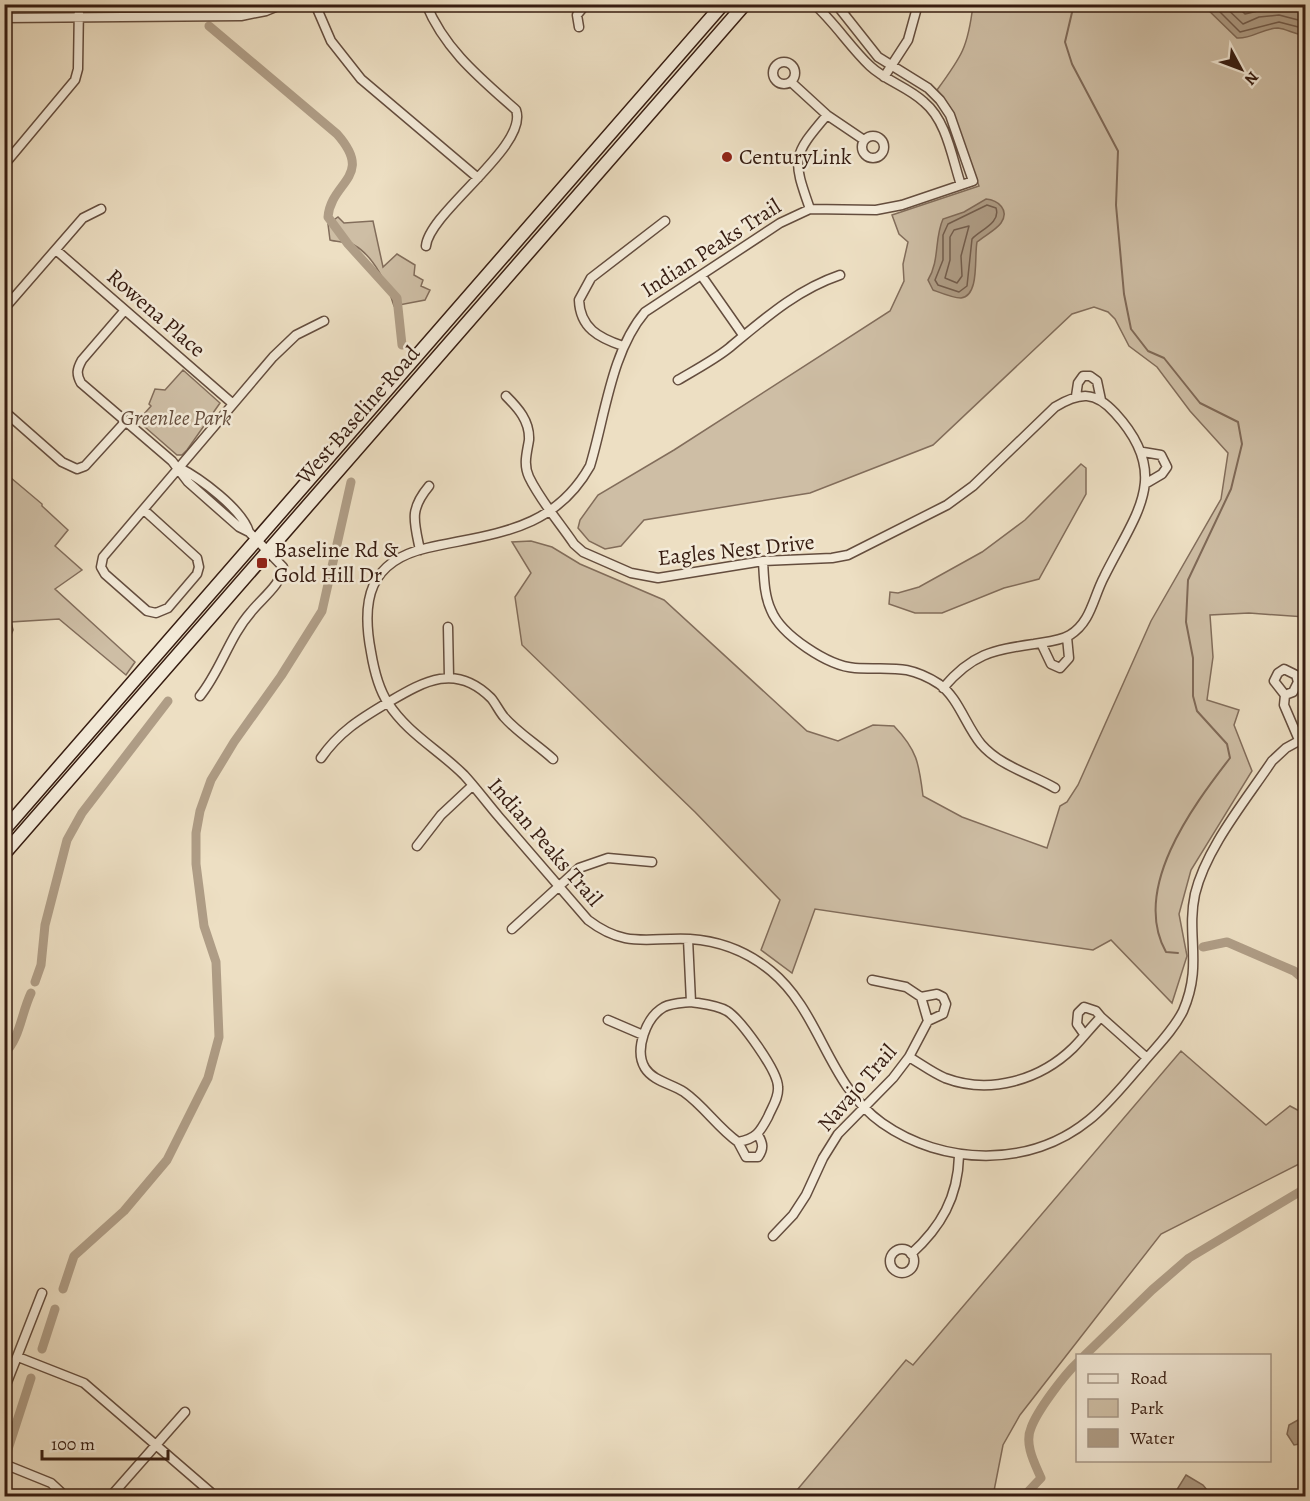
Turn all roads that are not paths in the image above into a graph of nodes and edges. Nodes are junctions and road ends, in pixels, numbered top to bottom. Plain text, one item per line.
1 (79, 4) edge
2 (191, 4) edge
3 (283, 4) edge
4 (315, 4) edge
5 (426, 4) edge
6 (586, 4) edge
7 (723, 4) edge
8 (745, 4) edge
9 (814, 4) edge
10 (836, 4) edge
11 (904, 4) edge
12 (918, 6) edge
13 (192, 16) junction
14 (4, 18) edge
15 (79, 18) junction
16 (579, 27) dead end
17 (892, 66) junction
18 (884, 77) junction
19 (791, 82) dead end
20 (827, 116) junction
21 (864, 140) dead end
22 (4, 165) edge
23 (478, 178) junction
24 (961, 185) junction
25 (101, 209) dead end
26 (810, 209) junction
27 (665, 221) dead end
28 (426, 246) dead end
29 (56, 250) junction
30 (701, 275) junction
31 (840, 275) dead end
32 (4, 309) edge
33 (125, 310) junction
34 (324, 321) dead end
35 (743, 335) junction
36 (623, 346) junction
37 (678, 380) dead end
38 (506, 396) dead end
39 (1076, 396) junction
40 (1101, 400) junction
41 (232, 403) junction
42 (4, 411) edge
43 (126, 421) junction
44 (1143, 452) junction
45 (178, 467) junction
46 (1145, 484) junction
47 (429, 486) dead end
48 (144, 510) junction
49 (552, 511) junction
50 (253, 536) junction
51 (420, 549) junction
52 (269, 551) junction
53 (763, 561) junction
54 (448, 627) dead end
55 (1067, 637) junction
56 (1041, 643) junction
57 (449, 677) junction
58 (944, 688) junction
59 (1285, 695) dead end
60 (200, 696) dead end
61 (388, 703) junction
62 (1302, 739) edge
63 (321, 758) dead end
64 (554, 759) dead end
65 (472, 786) junction
66 (1055, 788) dead end
67 (4, 830) edge
68 (417, 846) dead end
69 (5, 853) edge
70 (652, 862) dead end
71 (558, 885) junction
72 (512, 928) dead end
73 (688, 939) junction
74 (872, 980) dead end
75 (921, 997) junction
76 (691, 1002) junction
77 (1101, 1017) junction
78 (608, 1020) dead end
79 (927, 1021) junction
80 (1084, 1034) junction
81 (643, 1035) junction
82 (909, 1057) junction
83 (1147, 1058) junction
84 (863, 1106) junction
85 (758, 1135) junction
86 (738, 1142) junction
87 (959, 1156) junction
88 (773, 1236) dead end
89 (911, 1254) dead end
90 (42, 1293) dead end
91 (18, 1357) junction
92 (4, 1390) edge
93 (185, 1412) dead end
94 (155, 1445) junction
95 (4, 1464) edge
96 (65, 1497) edge
97 (111, 1497) edge
98 (215, 1497) edge

1 - 15 street
2 - 13 street
3 - 13 street
4 - 23 street
5 - 23 street
6 - 16 street
7 - 50 main road, West Baseline Road
8 - 52 main road, West Baseline Road
9 - 18 street
10 - 17 street
11 - 12 street
12 - 17 street
13 - 15 street
14 - 15 street
15 - 22 street
17 - 18 street
17 - 24 street, Indian Peaks Trail
18 - 24 street
19 - 20 street
20 - 21 street
20 - 26 street
23 - 28 street
24 - 26 street, Indian Peaks Trail
25 - 29 street
26 - 30 street, Indian Peaks Trail
27 - 36 street
29 - 32 street
29 - 33 street, Rowena Place
30 - 35 street
30 - 36 street, Indian Peaks Trail
31 - 35 street
33 - 41 street, Rowena Place
33 - 43 street
34 - 41 street
35 - 37 street
36 - 49 street, Indian Peaks Trail
38 - 49 street, Eagles Nest Drive
39 - 40 street
39 - 40 street, Eagles Nest Drive
39 - 53 street, Eagles Nest Drive
40 - 44 street, Eagles Nest Drive
41 - 45 street
42 - 43 street
43 - 45 street
44 - 46 street, Eagles Nest Drive
44 - 46 street, Eagles Nest Drive
45 - 48 street
45 - 50 street
46 - 55 street, Eagles Nest Drive
47 - 51 street
48 - 48 street
49 - 51 street, Indian Peaks Trail
49 - 53 street, Eagles Nest Drive
50 - 52 street
50 - 67 main road, West Baseline Road
51 - 61 street, Indian Peaks Trail
52 - 60 street
52 - 69 main road, West Baseline Road
53 - 58 street
54 - 57 street
55 - 56 street
55 - 56 street
56 - 58 street
57 - 61 street
57 - 64 street
58 - 66 street
59 - 62 street
61 - 63 street
61 - 65 street, Indian Peaks Trail
62 - 83 street, Indian Peaks Trail
65 - 68 street
65 - 71 street, Indian Peaks Trail
70 - 71 street
71 - 72 street
71 - 73 street, Indian Peaks Trail
73 - 76 street
73 - 84 street, Indian Peaks Trail
74 - 75 street, Navajo Trail
75 - 79 street
75 - 79 street, Navajo Trail
76 - 81 street
76 - 85 street
77 - 80 street
77 - 80 street
77 - 83 street
78 - 81 street
79 - 82 street, Navajo Trail
80 - 82 street
81 - 86 street
82 - 84 street, Navajo Trail
83 - 87 street, Indian Peaks Trail
84 - 87 street, Indian Peaks Trail
84 - 88 street, Navajo Trail
85 - 86 street
85 - 86 street
87 - 89 street
90 - 91 street
91 - 92 street
91 - 94 street
93 - 94 street
94 - 97 street
94 - 98 street
95 - 96 street

